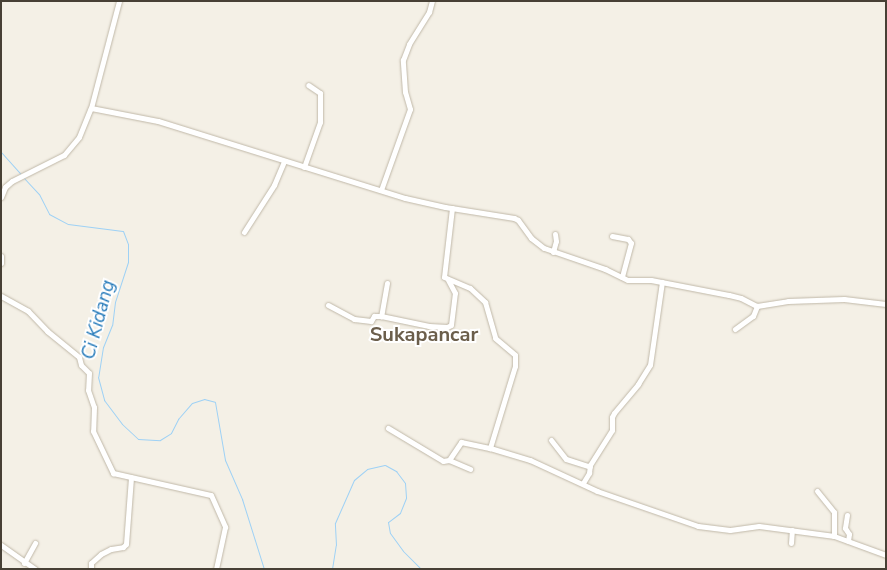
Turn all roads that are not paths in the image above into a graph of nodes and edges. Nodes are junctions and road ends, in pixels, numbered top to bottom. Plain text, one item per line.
1 (119, 1) edge
2 (432, 1) edge
3 (308, 85) dead end
4 (91, 108) junction
5 (284, 161) junction
6 (304, 167) junction
7 (3, 186) edge
8 (381, 190) junction
9 (1, 197) edge
10 (452, 208) junction
11 (244, 232) dead end
12 (555, 234) dead end
13 (612, 236) dead end
14 (553, 252) junction
15 (1, 256) edge
16 (1, 263) edge
17 (622, 276) junction
18 (448, 280) junction
19 (387, 282) dead end
20 (662, 282) junction
21 (1, 296) edge
22 (885, 304) edge
23 (328, 305) dead end
24 (757, 306) junction
25 (381, 316) junction
26 (734, 329) dead end
27 (388, 428) dead end
28 (550, 440) dead end
29 (490, 448) junction
30 (449, 460) junction
31 (590, 467) junction
32 (470, 469) dead end
33 (131, 477) junction
34 (583, 484) junction
35 (817, 491) dead end
36 (847, 515) dead end
37 (792, 530) junction
38 (834, 536) junction
39 (848, 541) junction
40 (35, 543) dead end
41 (791, 543) dead end
42 (1, 546) edge
43 (886, 555) edge
44 (24, 564) junction
45 (34, 569) edge
46 (91, 569) edge
47 (216, 569) edge

1 - 4 street
2 - 8 street
3 - 6 street
4 - 5 street
4 - 7 street
5 - 6 street
5 - 11 street
6 - 8 street
7 - 9 street
8 - 10 street
10 - 14 street
10 - 18 street
12 - 14 street
13 - 17 street
14 - 17 street
15 - 16 street
17 - 20 street
18 - 25 street
18 - 29 street
19 - 25 street
20 - 24 street
20 - 31 street
21 - 33 street
22 - 24 street
23 - 25 street
24 - 26 street
27 - 30 street
28 - 31 street
29 - 30 street
29 - 34 street
30 - 32 street
31 - 34 street
33 - 46 street
33 - 47 street
34 - 37 street
35 - 38 street
36 - 39 street
37 - 38 street
37 - 41 street
38 - 39 street
39 - 43 street
40 - 44 street
42 - 44 street
44 - 45 street

